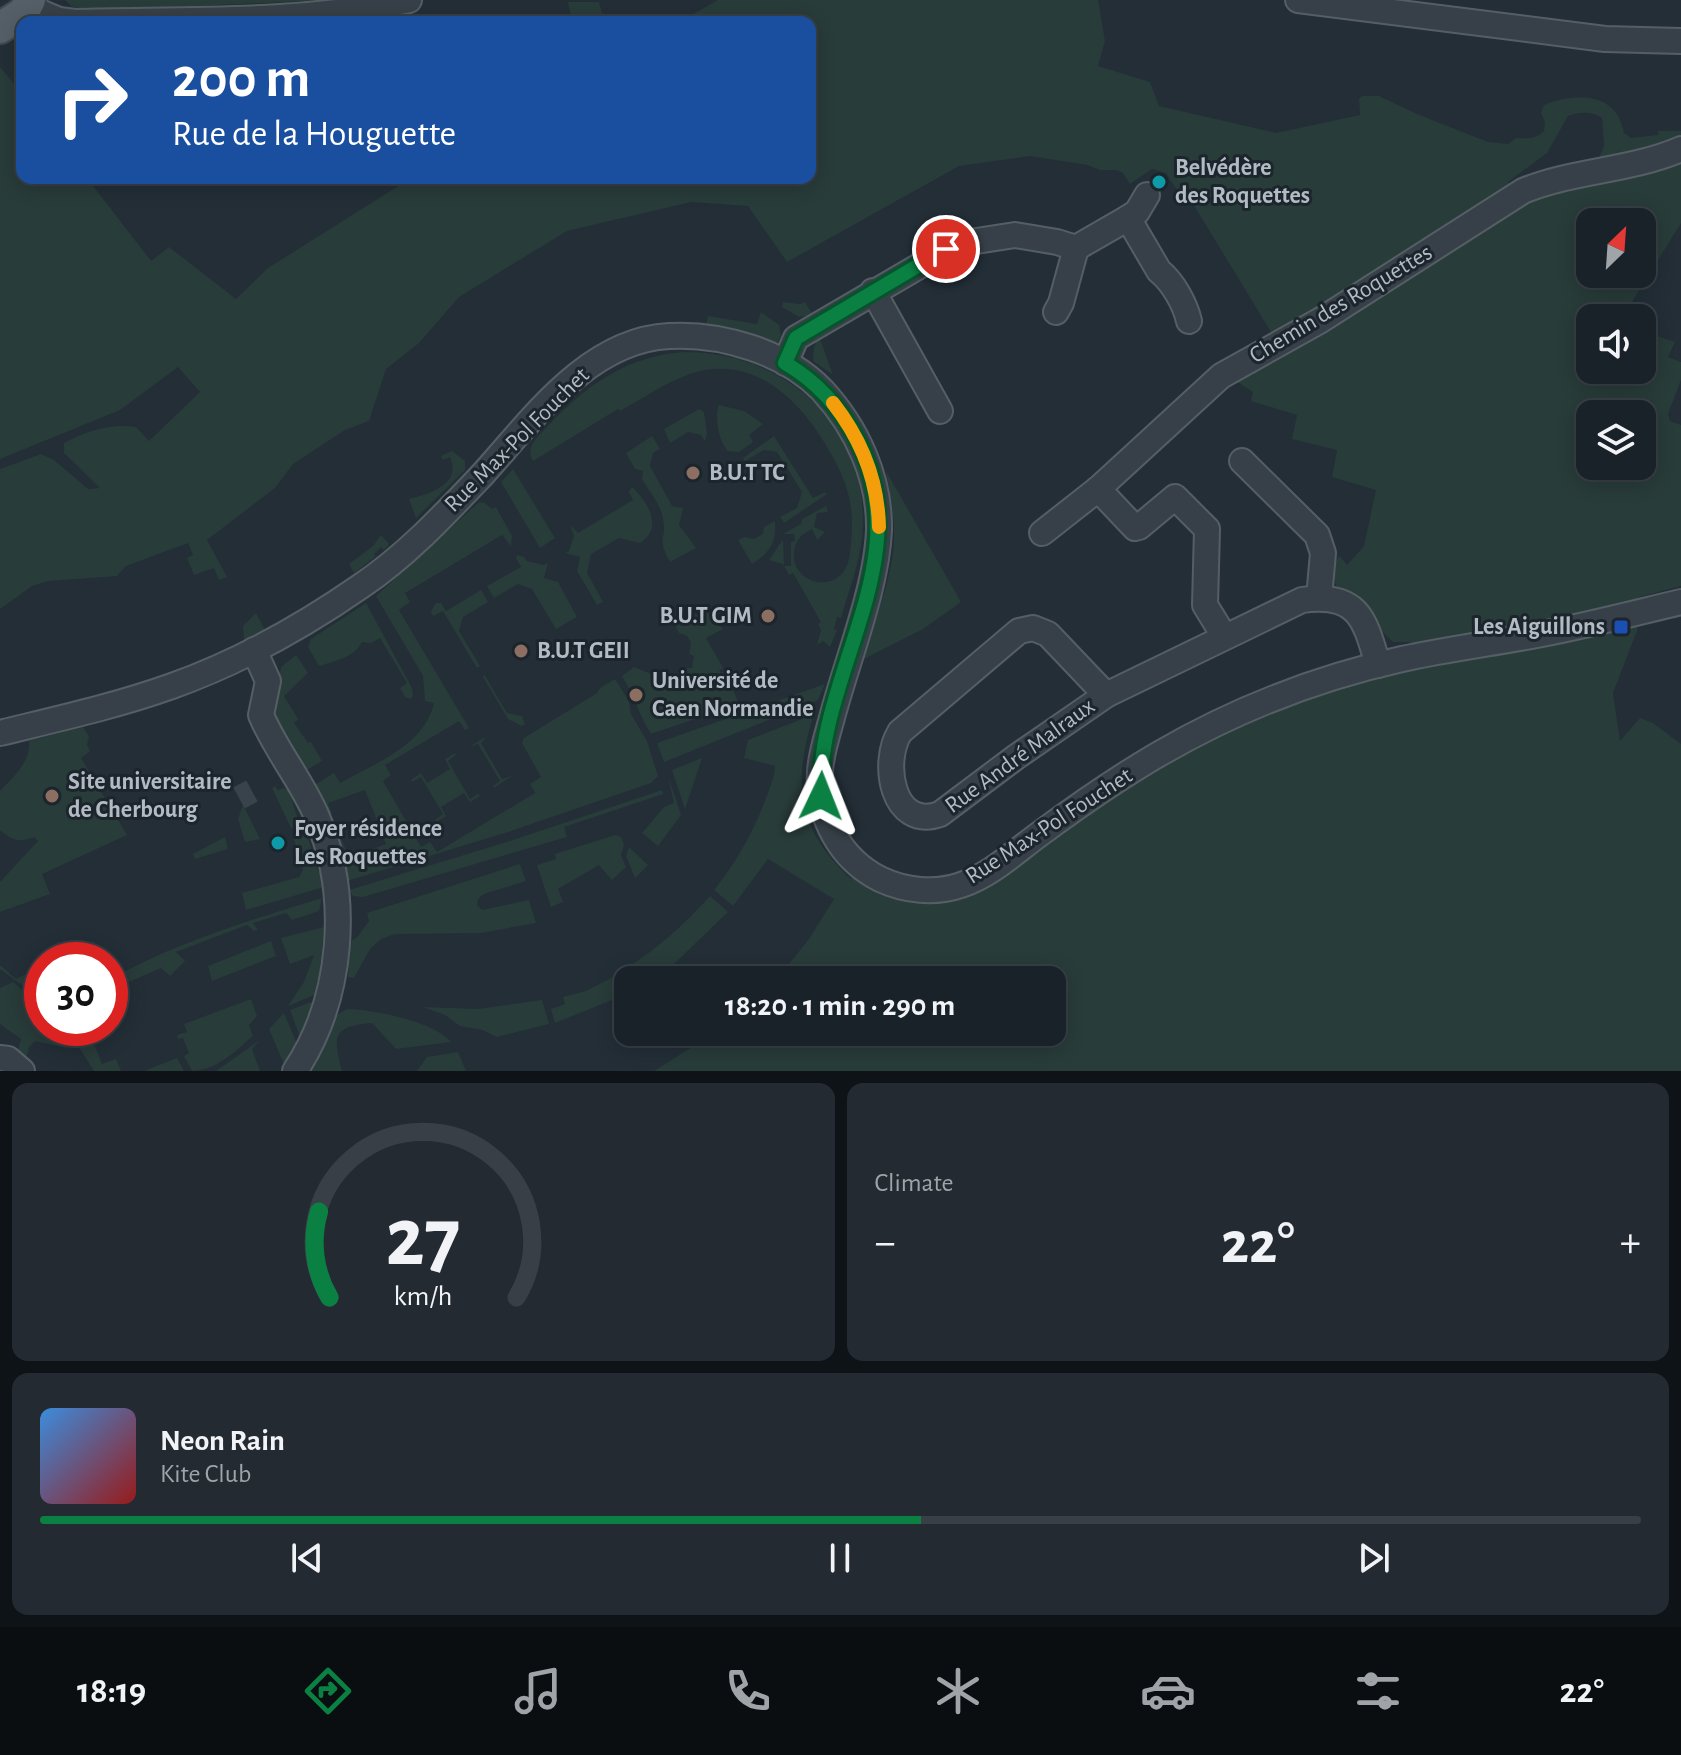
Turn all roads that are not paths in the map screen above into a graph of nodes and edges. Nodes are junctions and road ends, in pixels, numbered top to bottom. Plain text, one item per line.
1 (409, 0) edge
2 (1298, 0) edge
3 (29, 4) edge
4 (52, 16) edge
5 (261, 16) edge
6 (1681, 41) edge
7 (1681, 149) edge
8 (1147, 195) dead end
9 (1128, 218) junction
10 (1076, 248) junction
11 (873, 291) junction
12 (1056, 312) dead end
13 (1189, 321) dead end
14 (785, 363) junction
15 (940, 411) dead end
16 (1242, 461) dead end
17 (1098, 489) junction
18 (1042, 533) dead end
19 (1319, 598) junction
20 (1681, 602) edge
21 (1224, 636) junction
22 (254, 650) junction
23 (1378, 665) junction
24 (1106, 695) junction
25 (0, 733) edge
26 (0, 1058) edge
27 (22, 1071) edge
28 (295, 1071) edge

1 - 5 street
2 - 6 street
3 - 4 street
7 - 17 street, Chemin des Roquettes
8 - 9 street
9 - 10 street
9 - 13 street
10 - 11 street
10 - 12 street
11 - 14 street
11 - 15 street
14 - 22 street, Rue Max-Pol Fouchet
14 - 23 street, Rue Max-Pol Fouchet
16 - 19 street
17 - 18 street, Chemin des Roquettes
17 - 21 street
19 - 21 street, Rue André Malraux
19 - 23 street
20 - 23 street, Rue Max-Pol Fouchet
21 - 24 street, Rue André Malraux
22 - 25 street, Rue Max-Pol Fouchet
22 - 28 street
24 - 24 street, Rue André Malraux
26 - 27 street

